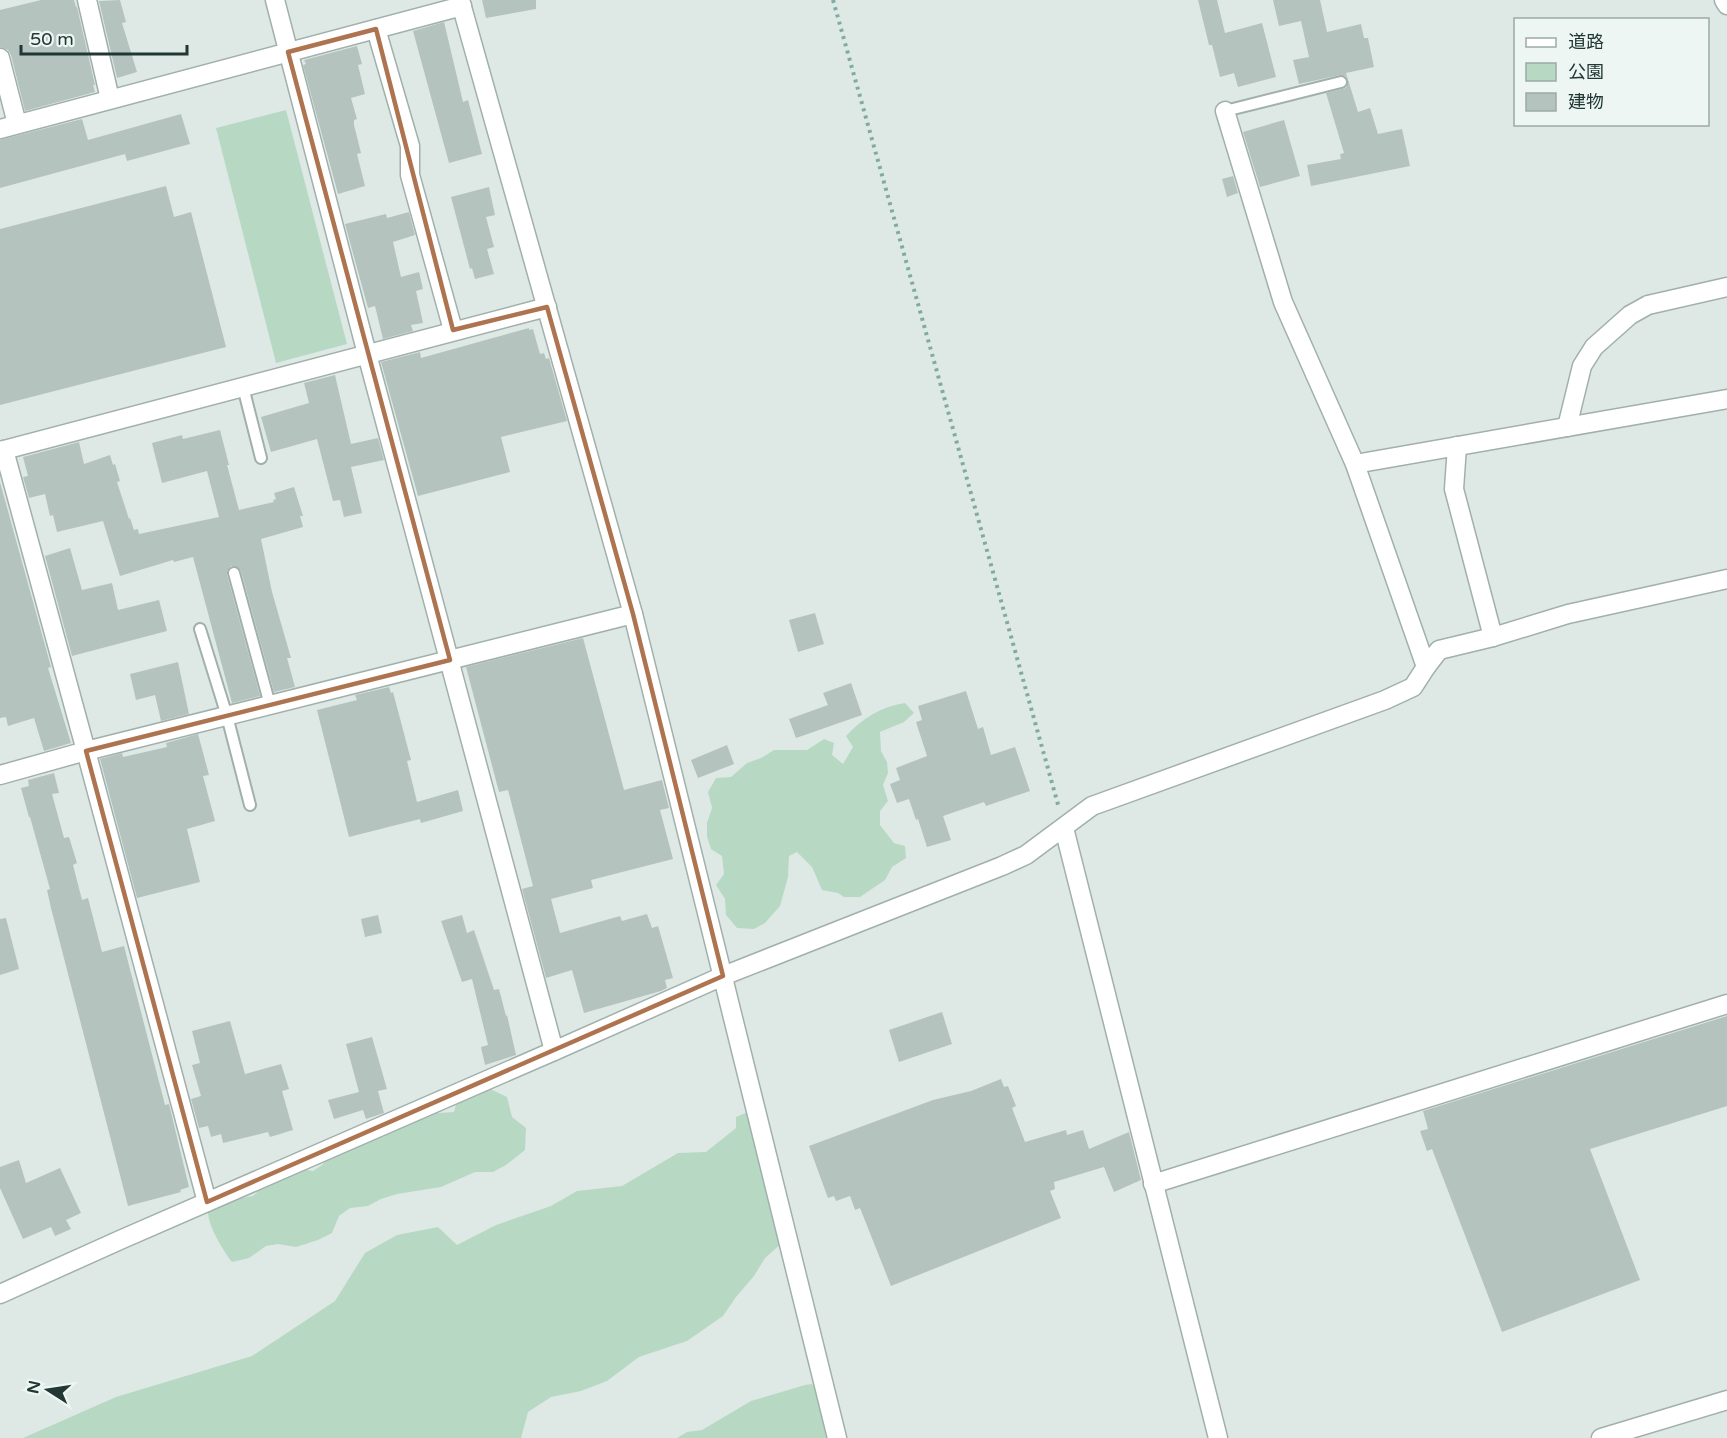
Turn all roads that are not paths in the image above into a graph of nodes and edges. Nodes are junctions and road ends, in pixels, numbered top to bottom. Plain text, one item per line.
1 (87, 0) edge
2 (275, 0) edge
3 (1724, 0) edge
4 (461, 3) edge
5 (1727, 4) edge
6 (376, 29) junction
7 (288, 52) junction
8 (0, 58) edge
9 (1341, 82) dead end
10 (110, 99) junction
11 (1225, 111) joint
12 (8, 126) edge
13 (1727, 287) edge
14 (546, 307) junction
15 (453, 330) junction
16 (367, 354) junction
17 (243, 387) junction
18 (1727, 399) edge
19 (1567, 427) junction
20 (1458, 446) junction
21 (2, 450) edge
22 (261, 458) dead end
23 (1354, 464) junction
24 (234, 573) dead end
25 (1727, 579) edge
26 (633, 614) junction
27 (200, 629) dead end
28 (1493, 637) junction
29 (450, 660) junction
30 (1426, 667) junction
31 (270, 705) junction
32 (227, 716) junction
33 (86, 751) junction
34 (1, 772) edge
35 (250, 806) dead end
36 (1064, 828) junction
37 (723, 976) junction
38 (1727, 1004) edge
39 (554, 1051) junction
40 (1153, 1184) junction
41 (207, 1202) junction
42 (0, 1294) edge
43 (1727, 1400) edge
44 (837, 1438) edge
45 (1218, 1438) edge
46 (1601, 1438) edge

1 - 10 street
2 - 7 street
3 - 5 street
4 - 6 street
4 - 14 street
6 - 7 street
6 - 15 street
7 - 10 street
7 - 16 street
8 - 12 street
9 - 11 lane
10 - 12 street
11 - 23 street
13 - 19 street
14 - 15 street
14 - 26 street
15 - 16 street
16 - 17 street
16 - 29 street
17 - 21 street
17 - 22 lane
18 - 19 street
19 - 20 street
20 - 23 street
20 - 28 street
21 - 33 street
23 - 30 street
24 - 31 lane
25 - 28 street
26 - 29 street
26 - 37 street
27 - 32 lane
28 - 30 street
29 - 31 street
29 - 39 street
30 - 36 street
31 - 32 street
32 - 33 street
32 - 35 lane
33 - 34 street
33 - 41 street
36 - 37 street
36 - 40 street
37 - 39 street
37 - 44 street
38 - 40 street
39 - 41 street
40 - 45 street
41 - 42 street
43 - 46 street

